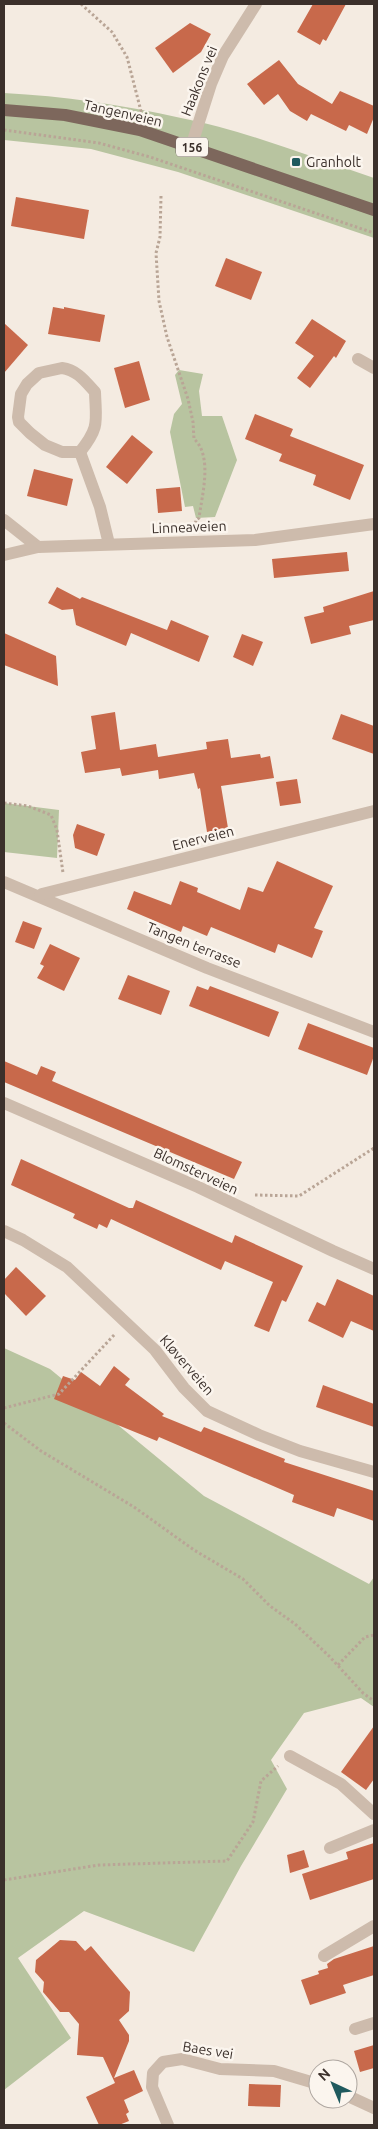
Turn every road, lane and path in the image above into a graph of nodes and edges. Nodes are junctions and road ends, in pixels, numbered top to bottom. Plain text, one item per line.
1 (81, 4) edge
2 (256, 4) edge
3 (4, 110) edge
4 (143, 118) dead end
5 (4, 130) edge
6 (191, 146) junction
7 (161, 196) dead end
8 (374, 210) edge
9 (374, 233) edge
10 (358, 359) dead end
11 (374, 368) edge
12 (80, 452) junction
13 (4, 520) edge
14 (374, 524) edge
15 (194, 541) junction
16 (109, 544) junction
17 (38, 547) junction
18 (4, 555) edge
19 (4, 803) edge
20 (374, 811) edge
21 (4, 882) edge
22 (66, 888) junction
23 (40, 896) junction
24 (374, 1032) edge
25 (4, 1103) edge
26 (374, 1148) edge
27 (241, 1209) junction
28 (4, 1231) edge
29 (374, 1269) edge
30 (125, 1322) junction
31 (4, 1408) edge
32 (4, 1423) edge
33 (374, 1472) edge
34 (374, 1635) edge
35 (338, 1665) junction
36 (374, 1701) edge
37 (290, 1756) joint
38 (374, 1814) edge
39 (374, 1830) edge
40 (330, 1848) dead end
41 (4, 1880) edge
42 (374, 1926) edge
43 (324, 1956) dead end
44 (374, 2023) edge
45 (355, 2029) dead end
46 (308, 2081) edge
47 (358, 2101) edge
48 (374, 2108) edge
49 (168, 2125) edge

1 - 4 path
2 - 6 street, Haakons vei
3 - 6 main road, Tangenveien / 156
5 - 9 path
6 - 8 main road, Tangenveien / 156
7 - 15 path
10 - 11 street
12 - 12 street
12 - 16 street
13 - 17 street
14 - 15 street, Linneaveien
15 - 16 street, Linneaveien
16 - 17 street, Linneaveien
17 - 18 street, Linneaveien
19 - 22 path
20 - 22 street, Enerveien
21 - 23 street, Tangen terrasse
22 - 23 street, Enerveien
23 - 24 street, Tangen terrasse
25 - 27 street, Blomsterveien
26 - 27 path
27 - 29 street, Blomsterveien
28 - 30 street, Kløverveien
30 - 31 path
30 - 33 street, Kløverveien
32 - 35 path
34 - 35 path
35 - 36 path
37 - 38 street
37 - 41 path
39 - 40 street
42 - 43 street
44 - 45 street
46 - 49 street, Baes vei
47 - 48 street

